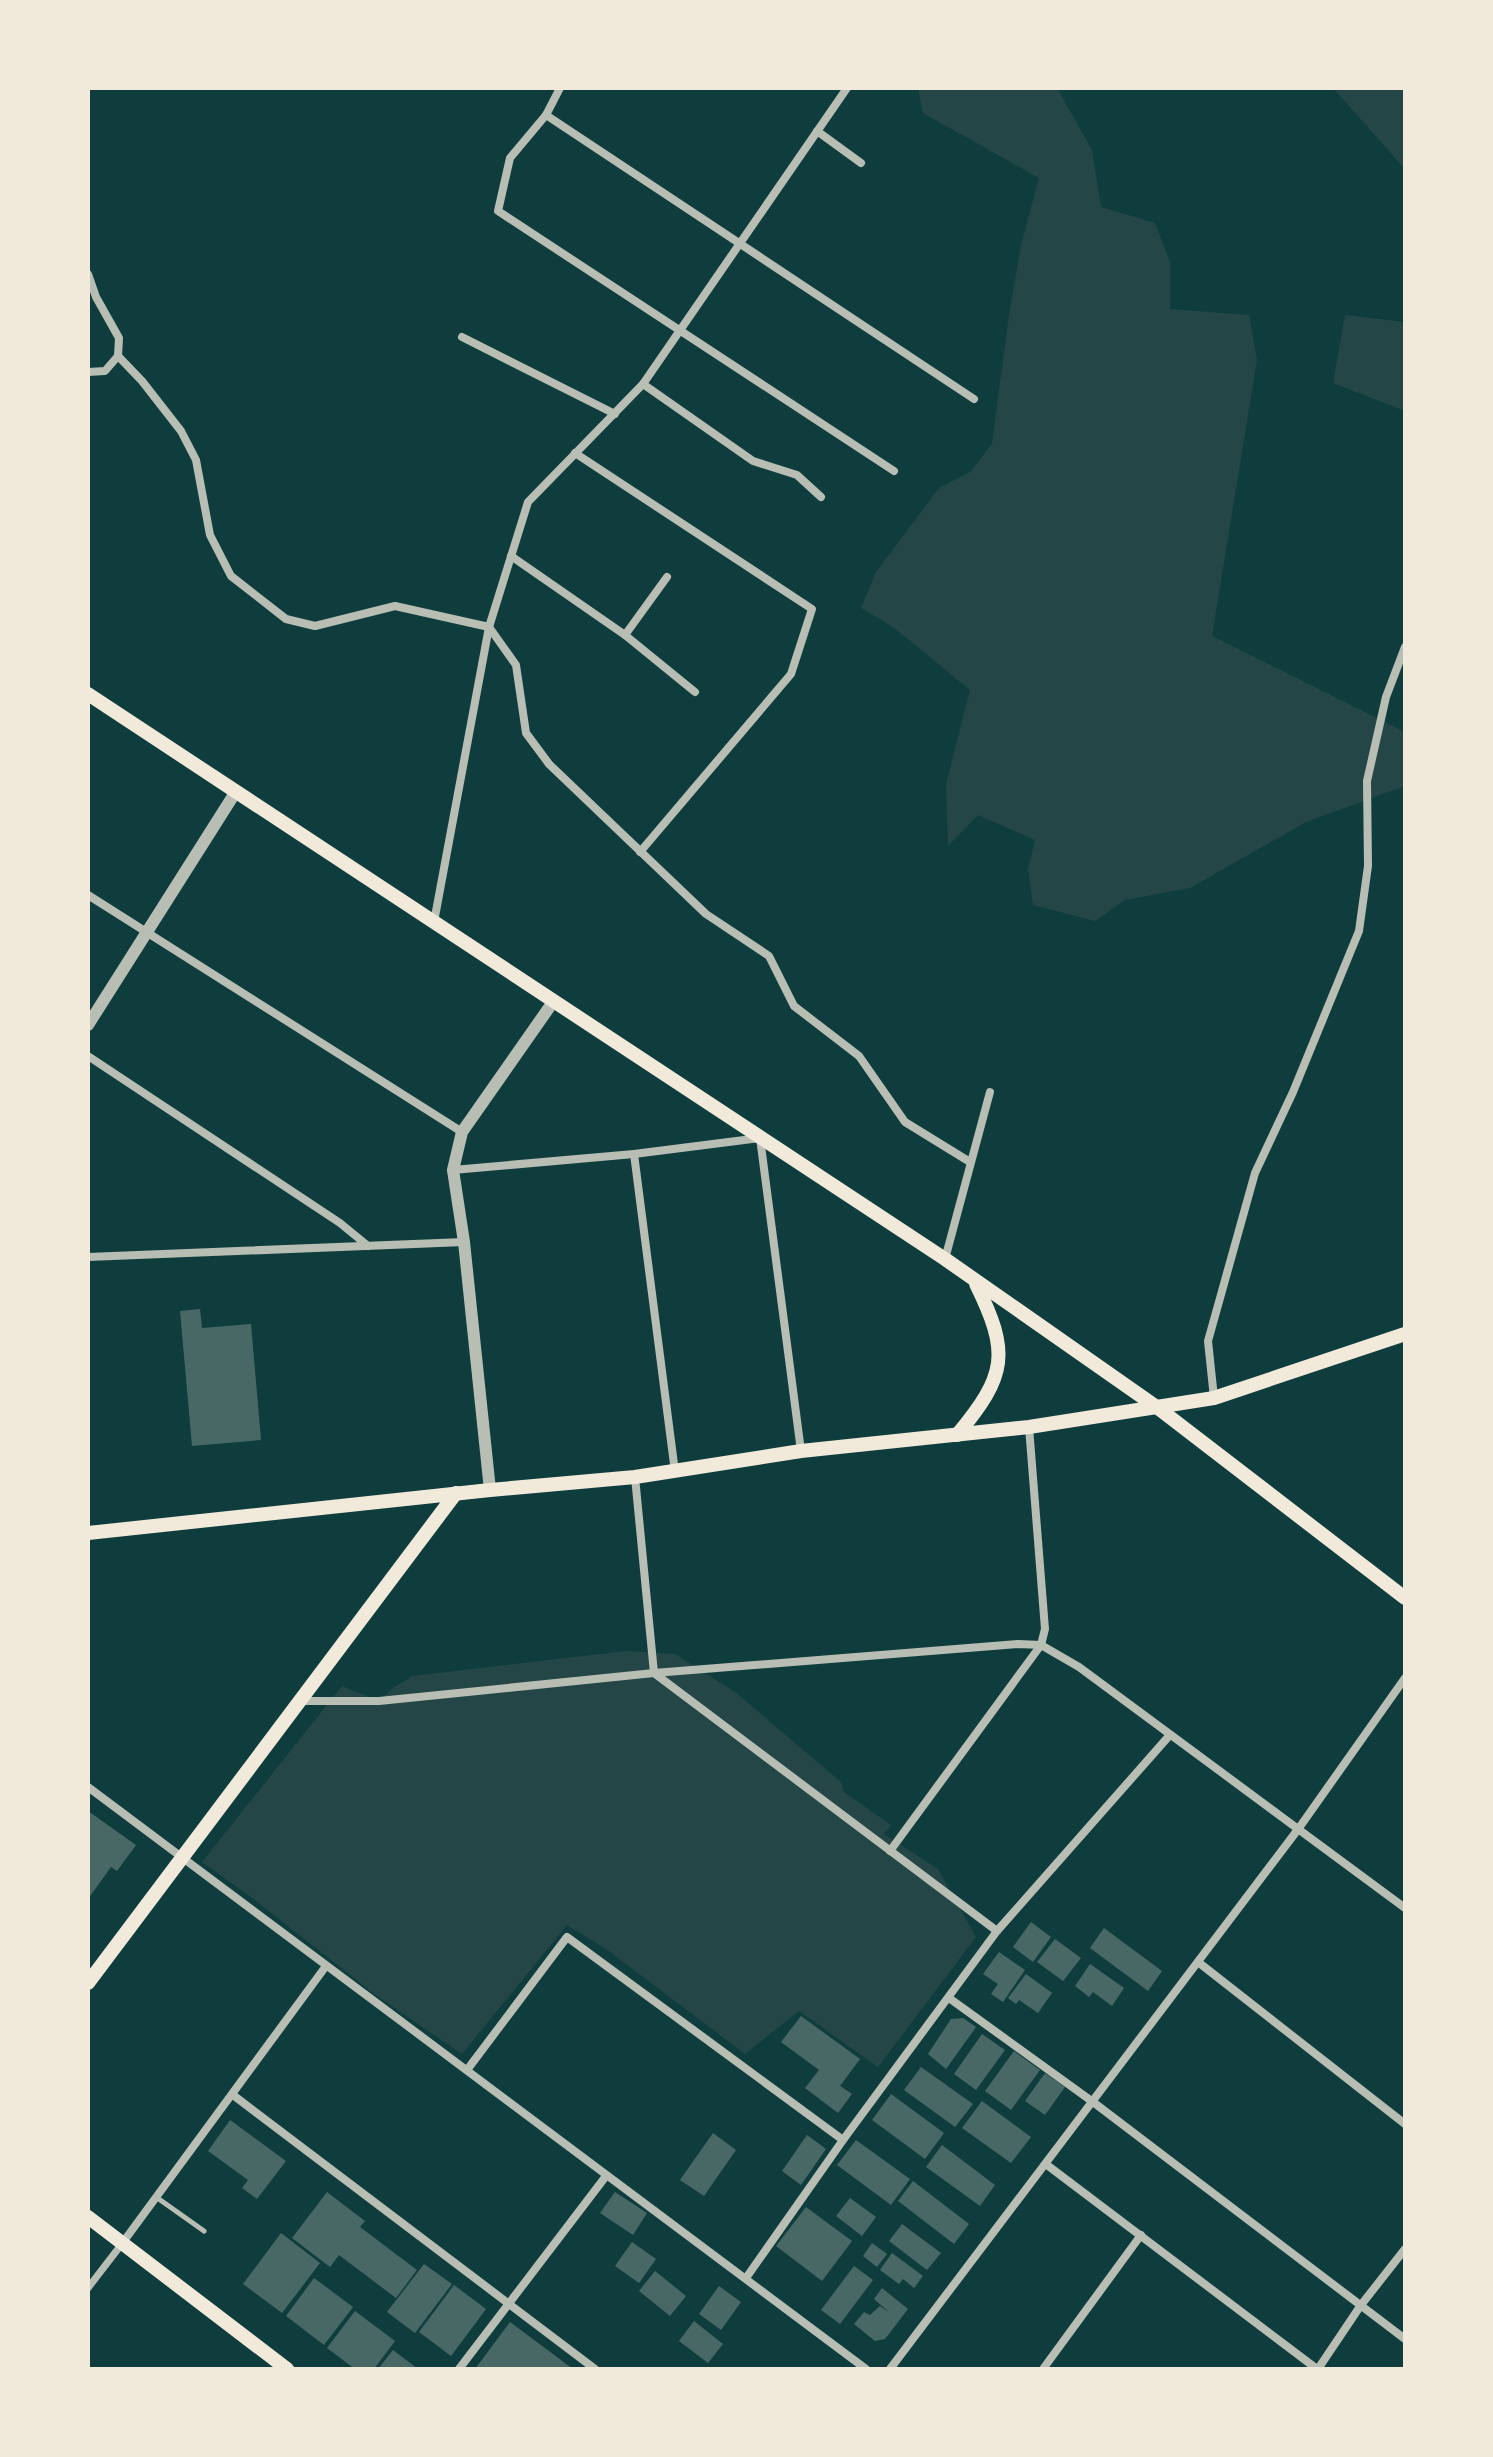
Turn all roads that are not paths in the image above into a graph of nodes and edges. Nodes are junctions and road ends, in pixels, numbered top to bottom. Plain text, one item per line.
1 (560, 88) edge
2 (847, 88) edge
3 (546, 115) junction
4 (817, 131) junction
5 (861, 163) dead end
6 (739, 242) junction
7 (88, 274) edge
8 (682, 330) junction
9 (462, 337) dead end
10 (118, 356) junction
11 (88, 372) edge
12 (643, 384) junction
13 (974, 399) dead end
14 (615, 414) junction
15 (575, 453) junction
16 (894, 471) dead end
17 (821, 497) dead end
18 (511, 556) junction
19 (667, 577) dead end
20 (489, 627) junction
21 (625, 635) junction
22 (1405, 647) edge
23 (695, 692) dead end
24 (88, 694) edge
25 (235, 793) junction
26 (640, 852) junction
27 (88, 895) edge
28 (433, 922) junction
29 (148, 933) junction
30 (553, 1002) junction
31 (88, 1025) edge
32 (88, 1056) edge
33 (990, 1092) dead end
34 (462, 1132) junction
35 (760, 1138) junction
36 (634, 1154) junction
37 (970, 1162) junction
38 (453, 1170) junction
39 (464, 1242) junction
40 (368, 1246) junction
41 (88, 1257) edge
42 (945, 1259) junction
43 (974, 1280) junction
44 (1405, 1334) edge
45 (1214, 1398) junction
46 (1158, 1408) junction
47 (1029, 1427) junction
48 (957, 1435) junction
49 (801, 1451) junction
50 (675, 1472) junction
51 (635, 1477) junction
52 (490, 1490) junction
53 (456, 1493) junction
54 (88, 1533) edge
55 (1405, 1598) edge
56 (1041, 1645) junction
57 (654, 1673) junction
58 (1405, 1678) edge
59 (299, 1701) junction
60 (1169, 1736) junction
61 (88, 1787) edge
62 (1299, 1828) junction
63 (890, 1851) junction
64 (182, 1857) junction
65 (1405, 1908) edge
66 (997, 1931) junction
67 (1198, 1962) junction
68 (326, 1966) junction
69 (88, 1983) edge
70 (949, 1998) junction
71 (467, 2070) junction
72 (233, 2095) junction
73 (1093, 2102) junction
74 (1405, 2124) edge
75 (843, 2140) junction
76 (1047, 2165) junction
77 (606, 2176) junction
78 (156, 2197) junction
79 (88, 2217) edge
80 (204, 2231) dead end
81 (1141, 2235) junction
82 (121, 2245) junction
83 (1405, 2249) edge
84 (746, 2278) junction
85 (88, 2288) edge
86 (508, 2303) junction
87 (1361, 2305) junction
88 (1405, 2339) edge
89 (287, 2369) edge
90 (459, 2369) edge
91 (595, 2369) edge
92 (866, 2369) edge
93 (890, 2369) edge
94 (1043, 2369) edge
95 (1318, 2369) edge

1 - 3 street
2 - 4 street
3 - 6 street
3 - 8 street
4 - 5 street
4 - 6 street
6 - 8 street
6 - 13 street
7 - 10 street
8 - 12 street
8 - 16 street
9 - 14 street
10 - 11 street
10 - 20 street
12 - 14 street
12 - 17 street
14 - 15 street
15 - 18 street
15 - 26 street
18 - 20 street
18 - 21 street
19 - 21 street
20 - 26 street
20 - 28 street
21 - 23 street
22 - 45 street
24 - 25 main road
25 - 28 main road
25 - 29 street
26 - 37 street
27 - 29 street
28 - 30 main road
29 - 31 street
29 - 34 street
30 - 34 street
30 - 35 main road
32 - 40 street
33 - 37 street
34 - 38 street
35 - 36 street
35 - 42 main road
35 - 49 street
36 - 38 street
36 - 50 street
37 - 42 street
38 - 39 street
39 - 40 street
39 - 52 street
40 - 41 street
42 - 43 main road
43 - 46 main road
43 - 48 main road
44 - 45 main road
45 - 46 main road
46 - 47 main road
46 - 55 main road
47 - 48 main road
47 - 56 street
48 - 49 main road
49 - 50 main road
50 - 51 main road
51 - 52 main road
51 - 57 street
52 - 53 main road
53 - 54 main road
53 - 59 main road
56 - 57 street
56 - 60 street
56 - 63 street
57 - 59 street
57 - 63 street
58 - 62 street
59 - 64 main road
60 - 62 street
60 - 66 street
61 - 64 street
62 - 65 street
62 - 67 street
63 - 66 street
64 - 68 street
64 - 69 main road
66 - 70 street
67 - 73 street
67 - 74 street
68 - 71 street
68 - 72 street
70 - 73 street
70 - 75 street
71 - 75 street
71 - 77 street
72 - 78 street
72 - 86 street
73 - 76 street
73 - 87 street
75 - 84 street
76 - 81 street
76 - 93 street
77 - 84 street
77 - 86 street
78 - 80 lane
78 - 82 street
79 - 82 main road
81 - 94 street
81 - 95 street
82 - 85 street
82 - 89 main road
83 - 87 street
84 - 92 street
86 - 90 street
86 - 91 street
87 - 88 street
87 - 95 street

